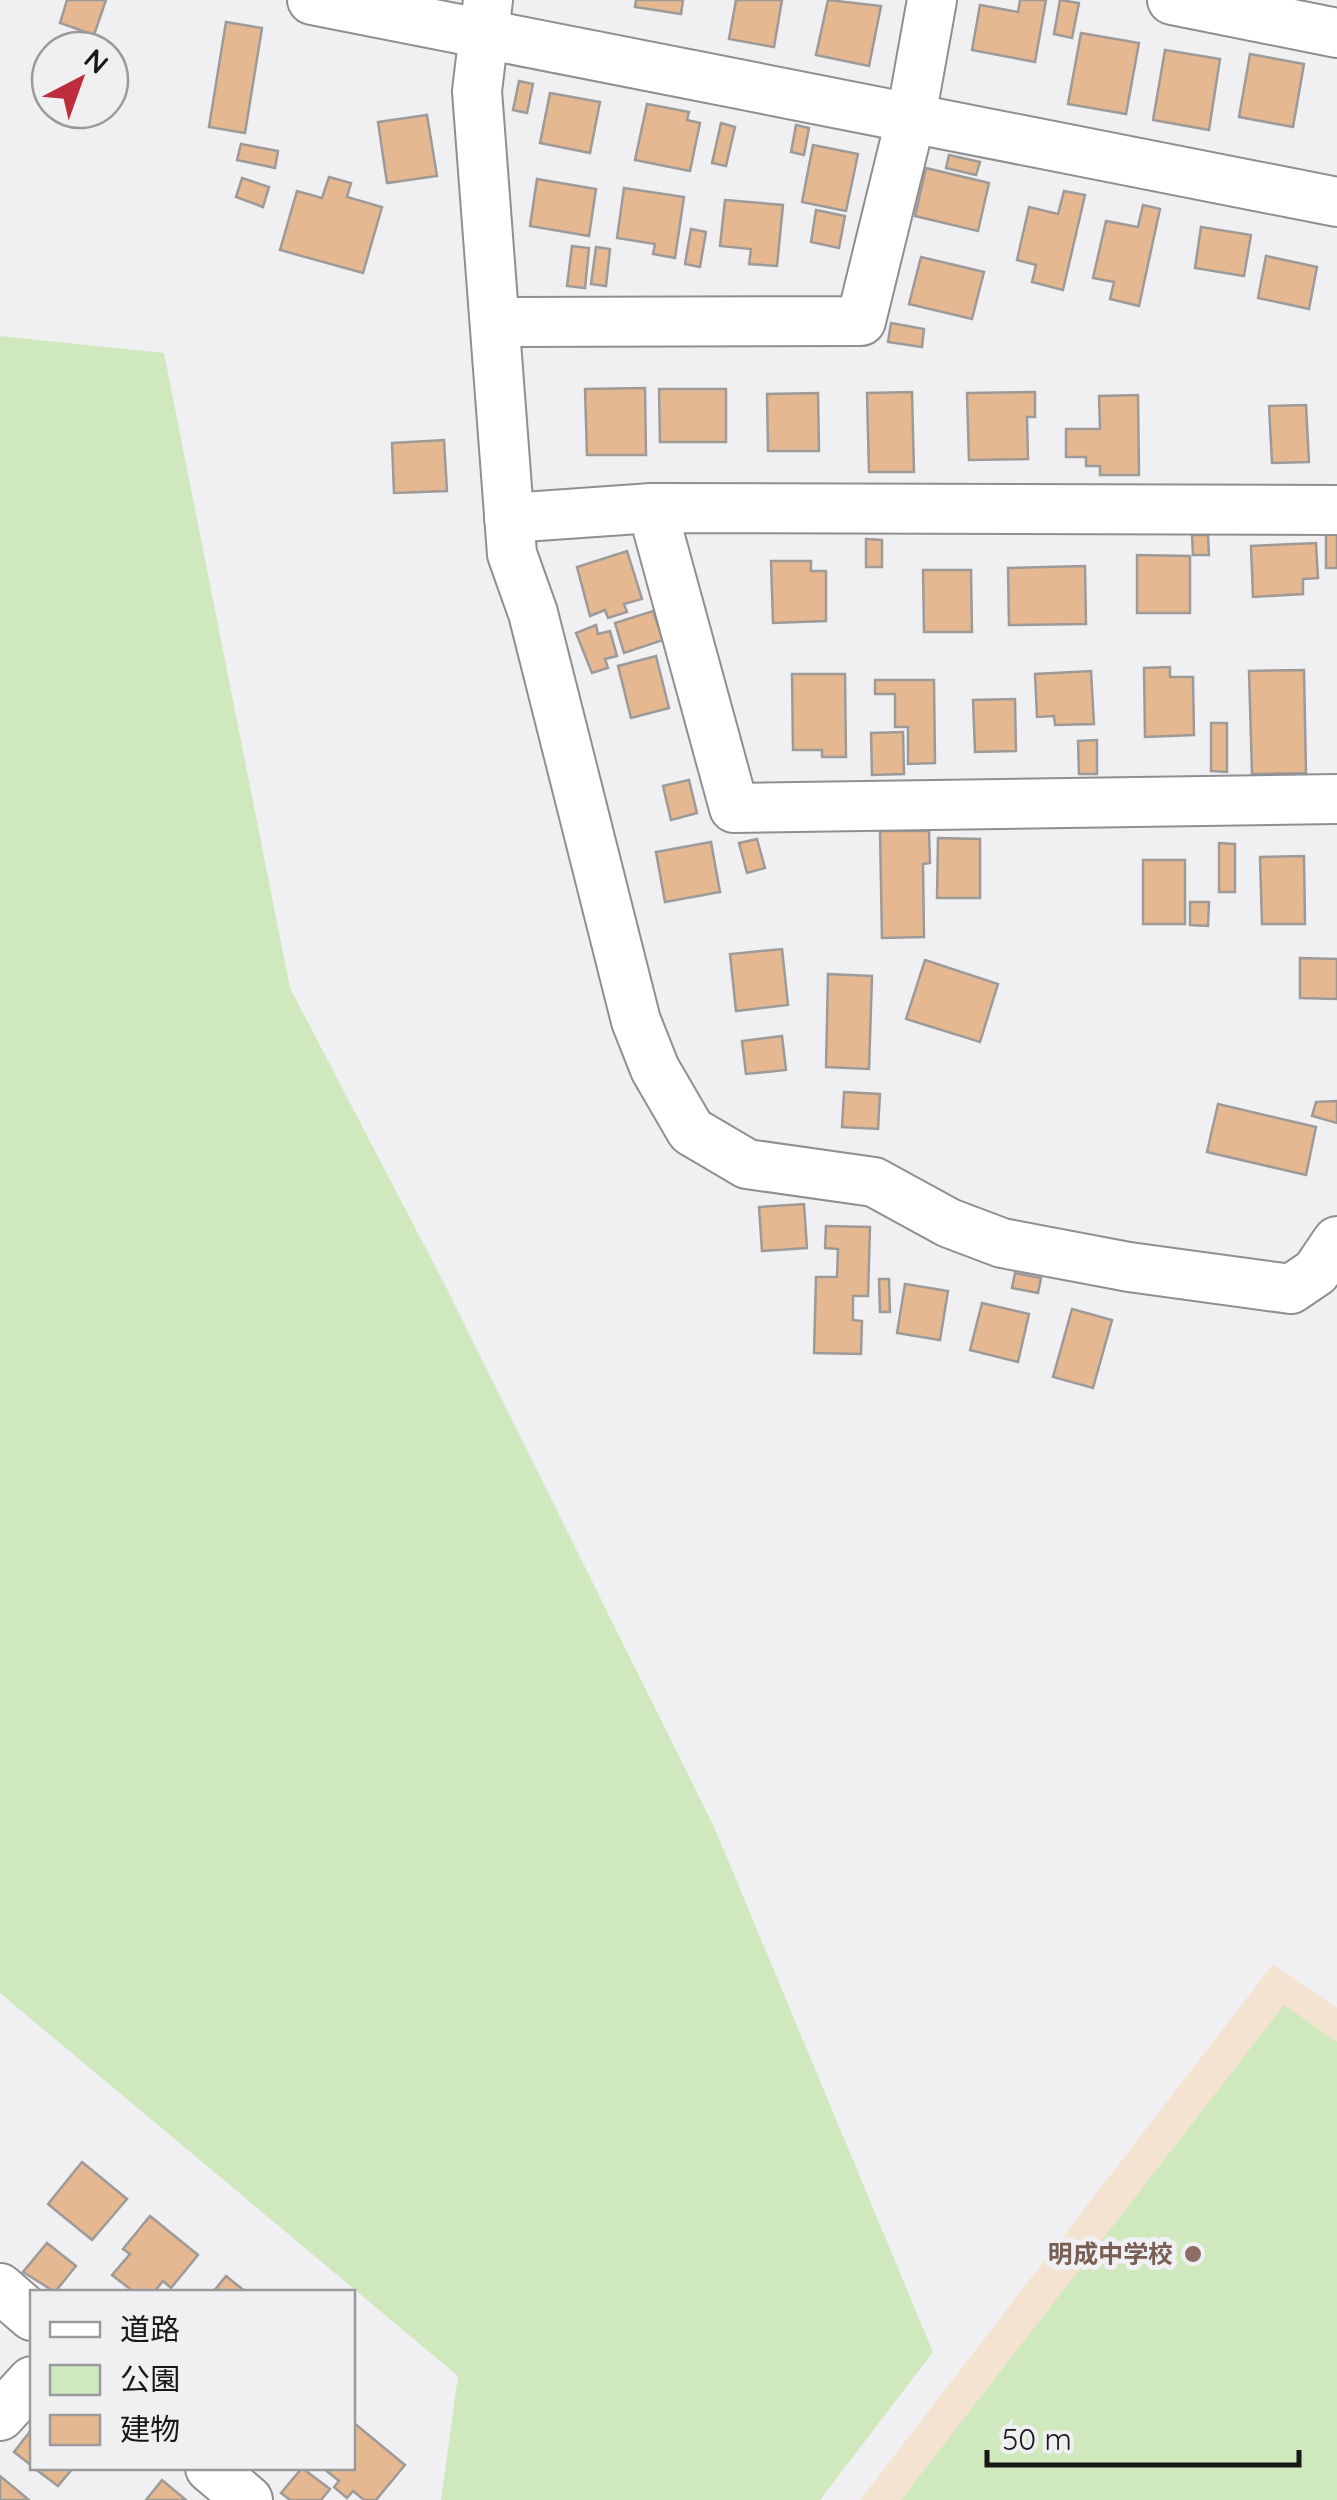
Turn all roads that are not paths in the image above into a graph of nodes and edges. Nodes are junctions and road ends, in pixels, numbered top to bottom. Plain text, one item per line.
1 (312, 0) edge
2 (932, 0) edge
3 (1172, 0) edge
4 (484, 18) edge
5 (1337, 33) edge
6 (911, 117) junction
7 (1337, 202) edge
8 (495, 322) junction
9 (652, 508) junction
10 (1337, 510) edge
11 (510, 518) junction
12 (1337, 799) edge
13 (1337, 1241) edge
14 (0, 2288) edge
15 (30, 2314) edge
16 (30, 2384) edge
17 (0, 2416) edge
18 (212, 2470) edge
19 (248, 2500) edge

1 - 4 street
2 - 6 street
3 - 5 street
4 - 6 street
4 - 8 street
6 - 7 street
6 - 8 street
8 - 11 street
9 - 10 street
9 - 11 street
9 - 12 street
11 - 13 street
14 - 15 street
16 - 17 street
18 - 19 street

